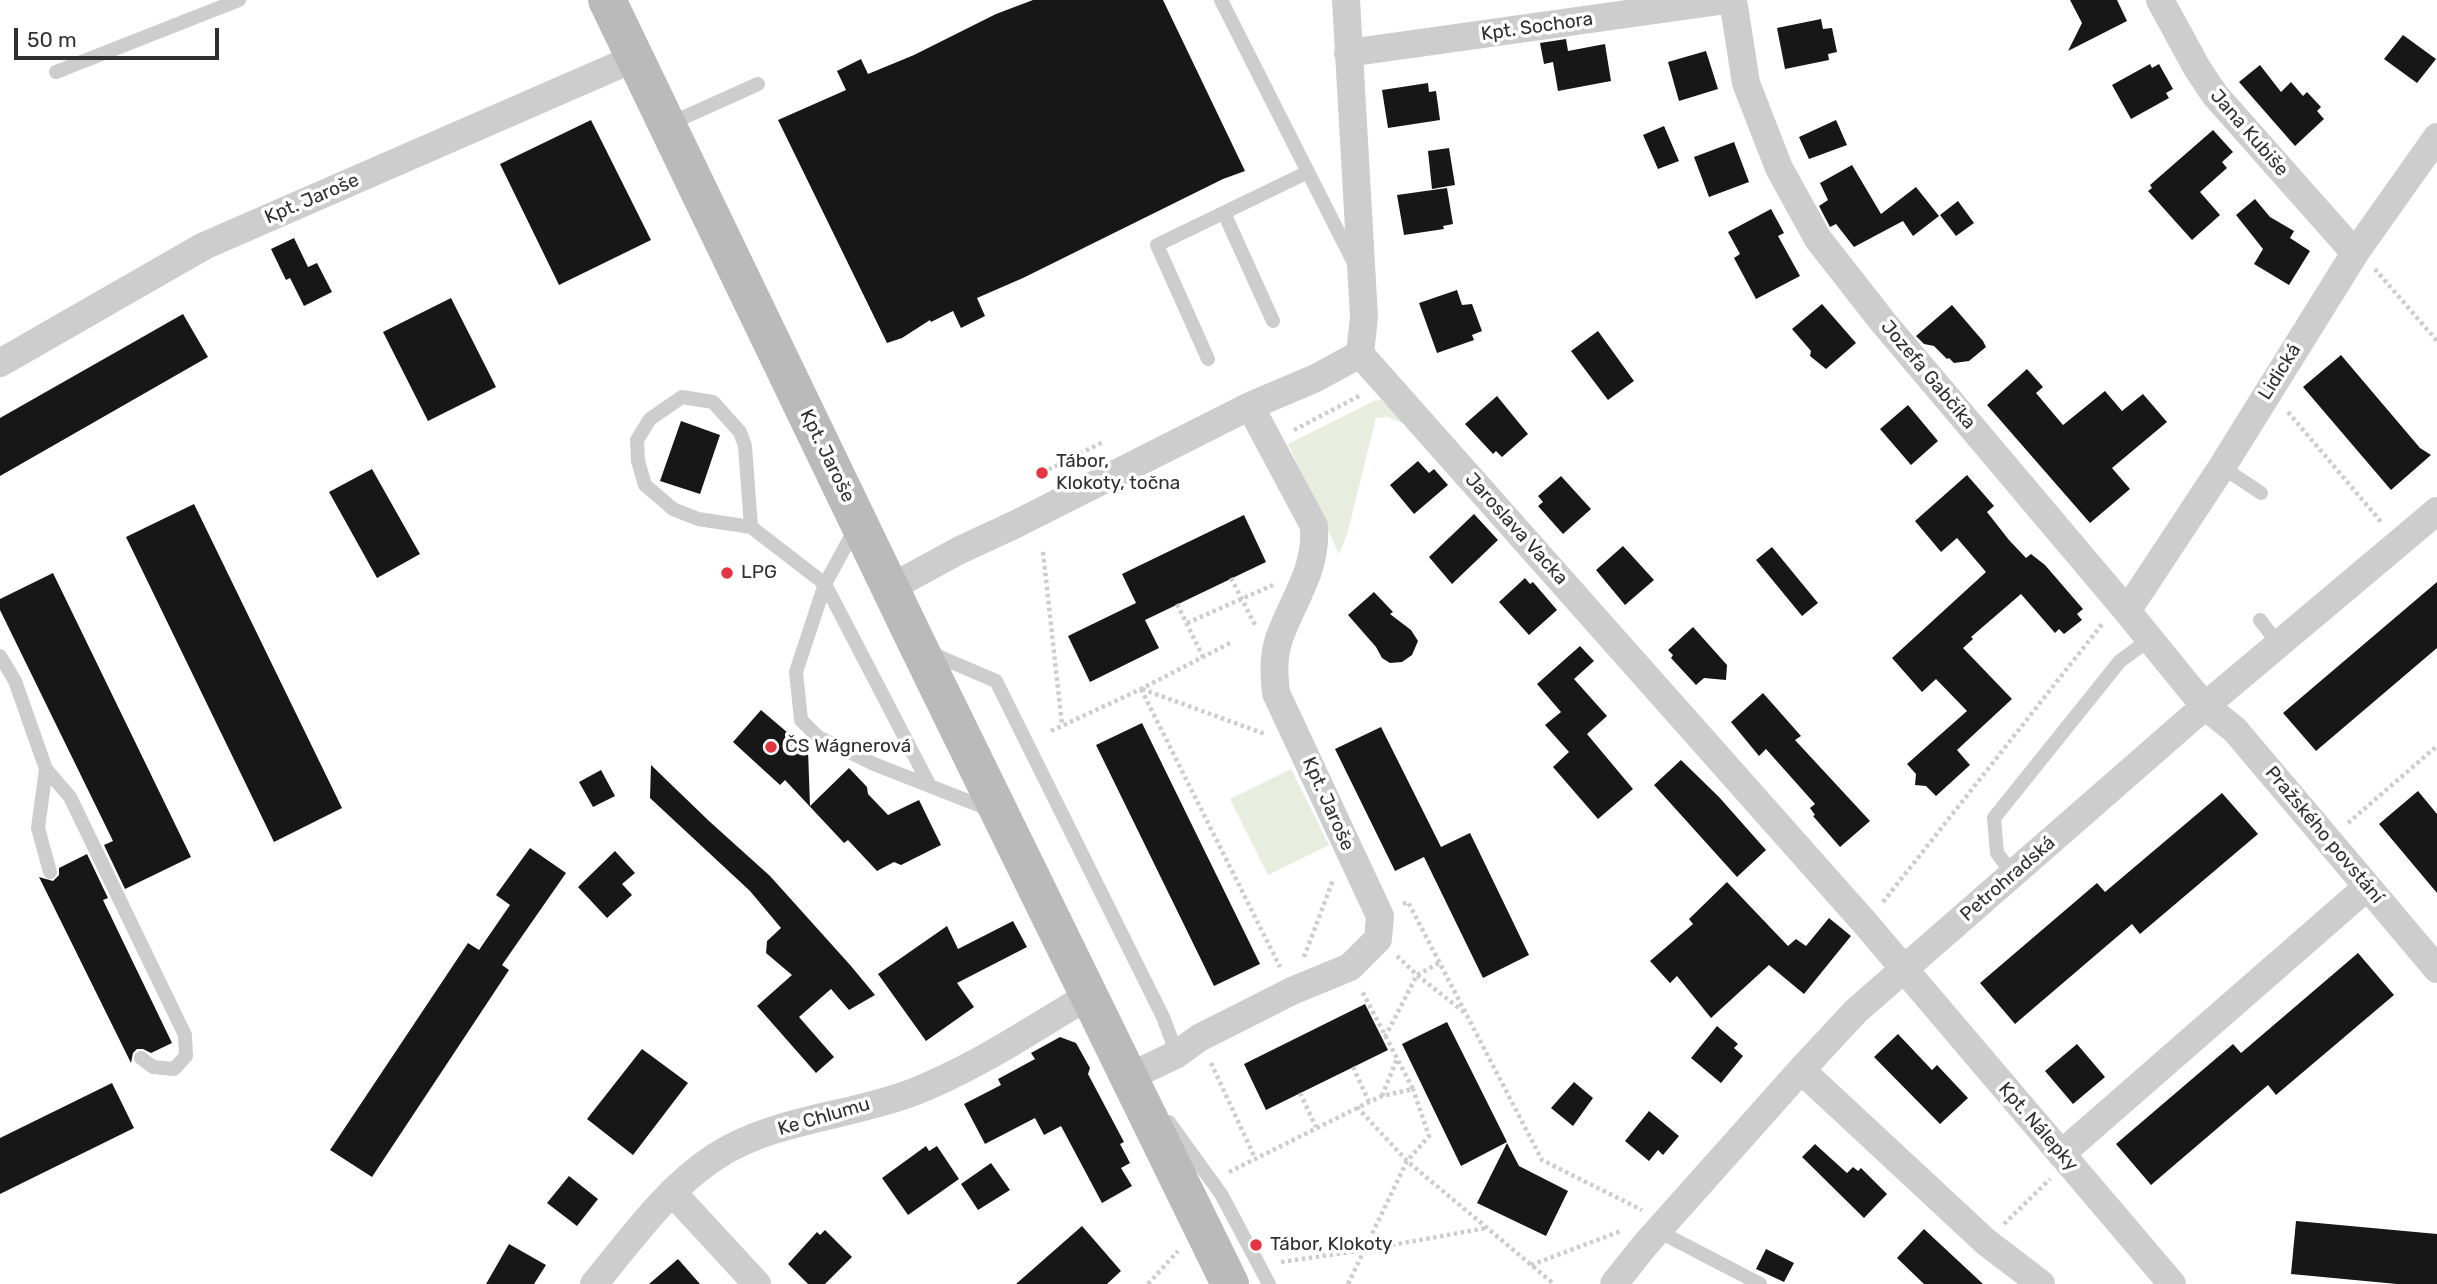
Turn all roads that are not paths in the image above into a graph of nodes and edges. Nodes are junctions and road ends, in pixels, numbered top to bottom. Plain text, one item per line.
1 (239, 0) edge
2 (607, 0) edge
3 (1221, 0) edge
4 (1346, 0) edge
5 (1727, 0) edge
6 (1733, 0) edge
7 (2160, 0) edge
8 (1348, 53) junction
9 (635, 58) junction
10 (56, 72) dead end
11 (758, 84) dead end
12 (668, 124) junction
13 (2437, 137) edge
14 (1308, 172) junction
15 (1224, 213) junction
16 (2365, 261) junction
17 (1361, 277) junction
18 (1273, 321) dead end
19 (1360, 354) junction
20 (1208, 359) dead end
21 (0, 363) edge
22 (1250, 406) junction
23 (2222, 467) junction
24 (2261, 494) dead end
25 (2437, 511) edge
26 (859, 523) junction
27 (751, 527) junction
28 (825, 584) junction
29 (890, 588) junction
30 (2116, 616) junction
31 (2260, 620) dead end
32 (2149, 640) junction
33 (2279, 645) junction
34 (919, 648) junction
35 (0, 656) edge
36 (2205, 706) junction
37 (46, 769) junction
38 (930, 786) junction
39 (1000, 813) junction
40 (50, 872) dead end
41 (2012, 874) junction
42 (2367, 887) junction
43 (2437, 969) edge
44 (1905, 970) junction
45 (1088, 996) junction
46 (1177, 1054) junction
47 (141, 1058) dead end
48 (1801, 1070) junction
49 (1129, 1077) junction
50 (2059, 1163) junction
51 (672, 1192) junction
52 (1646, 1223) junction
53 (594, 1284) edge
54 (757, 1284) edge
55 (1230, 1284) edge
56 (1269, 1284) edge
57 (1614, 1284) edge
58 (1760, 1284) edge
59 (2041, 1284) edge
60 (2172, 1284) edge

1 - 10 lane
2 - 9 street, Kpt. Jaroše
3 - 14 lane
4 - 8 street
5 - 8 street, Kpt. Sochora
6 - 30 street, Jozefa Gabčíka
7 - 16 street, Jana Kubiše
8 - 17 street
9 - 12 street, Kpt. Jaroše
9 - 21 street, Kpt. Jaroše
11 - 12 lane
12 - 26 street, Kpt. Jaroše
13 - 16 street, Lidická
14 - 15 lane
14 - 17 lane
15 - 18 lane
15 - 20 lane
16 - 23 street, Lidická
17 - 19 street
19 - 22 street
19 - 44 street, Jaroslava Vacka
22 - 29 street
22 - 46 street, Kpt. Jaroše
23 - 24 lane
23 - 30 street, Lidická
25 - 33 street, Petrohradská
26 - 28 lane
26 - 29 street, Kpt. Jaroše
27 - 27 lane
27 - 28 lane
28 - 38 lane
28 - 38 lane
29 - 34 street, Kpt. Jaroše
30 - 32 street, Jozefa Gabčíka
31 - 33 lane
32 - 36 street, Jozefa Gabčíka
32 - 41 lane
33 - 36 street, Petrohradská
34 - 39 street, Kpt. Jaroše
34 - 46 lane
35 - 37 lane
36 - 41 street, Petrohradská
36 - 42 street, Pražského povstání
37 - 40 lane
37 - 47 lane
38 - 39 lane
39 - 45 street, Kpt. Jaroše
41 - 44 street, Petrohradská
42 - 43 street, Pražského povstání
42 - 50 street
44 - 48 street, Petrohradská
44 - 50 street, Kpt. Nálepky
45 - 49 street, Kpt. Jaroše
45 - 51 street, Ke Chlumu
46 - 49 street
48 - 52 street, Petrohradská
48 - 59 street
49 - 55 street, Kpt. Jaroše
49 - 56 lane
50 - 60 street, Kpt. Nálepky
51 - 53 street, Ke Chlumu
51 - 54 street
52 - 57 street, Petrohradská
52 - 58 lane

